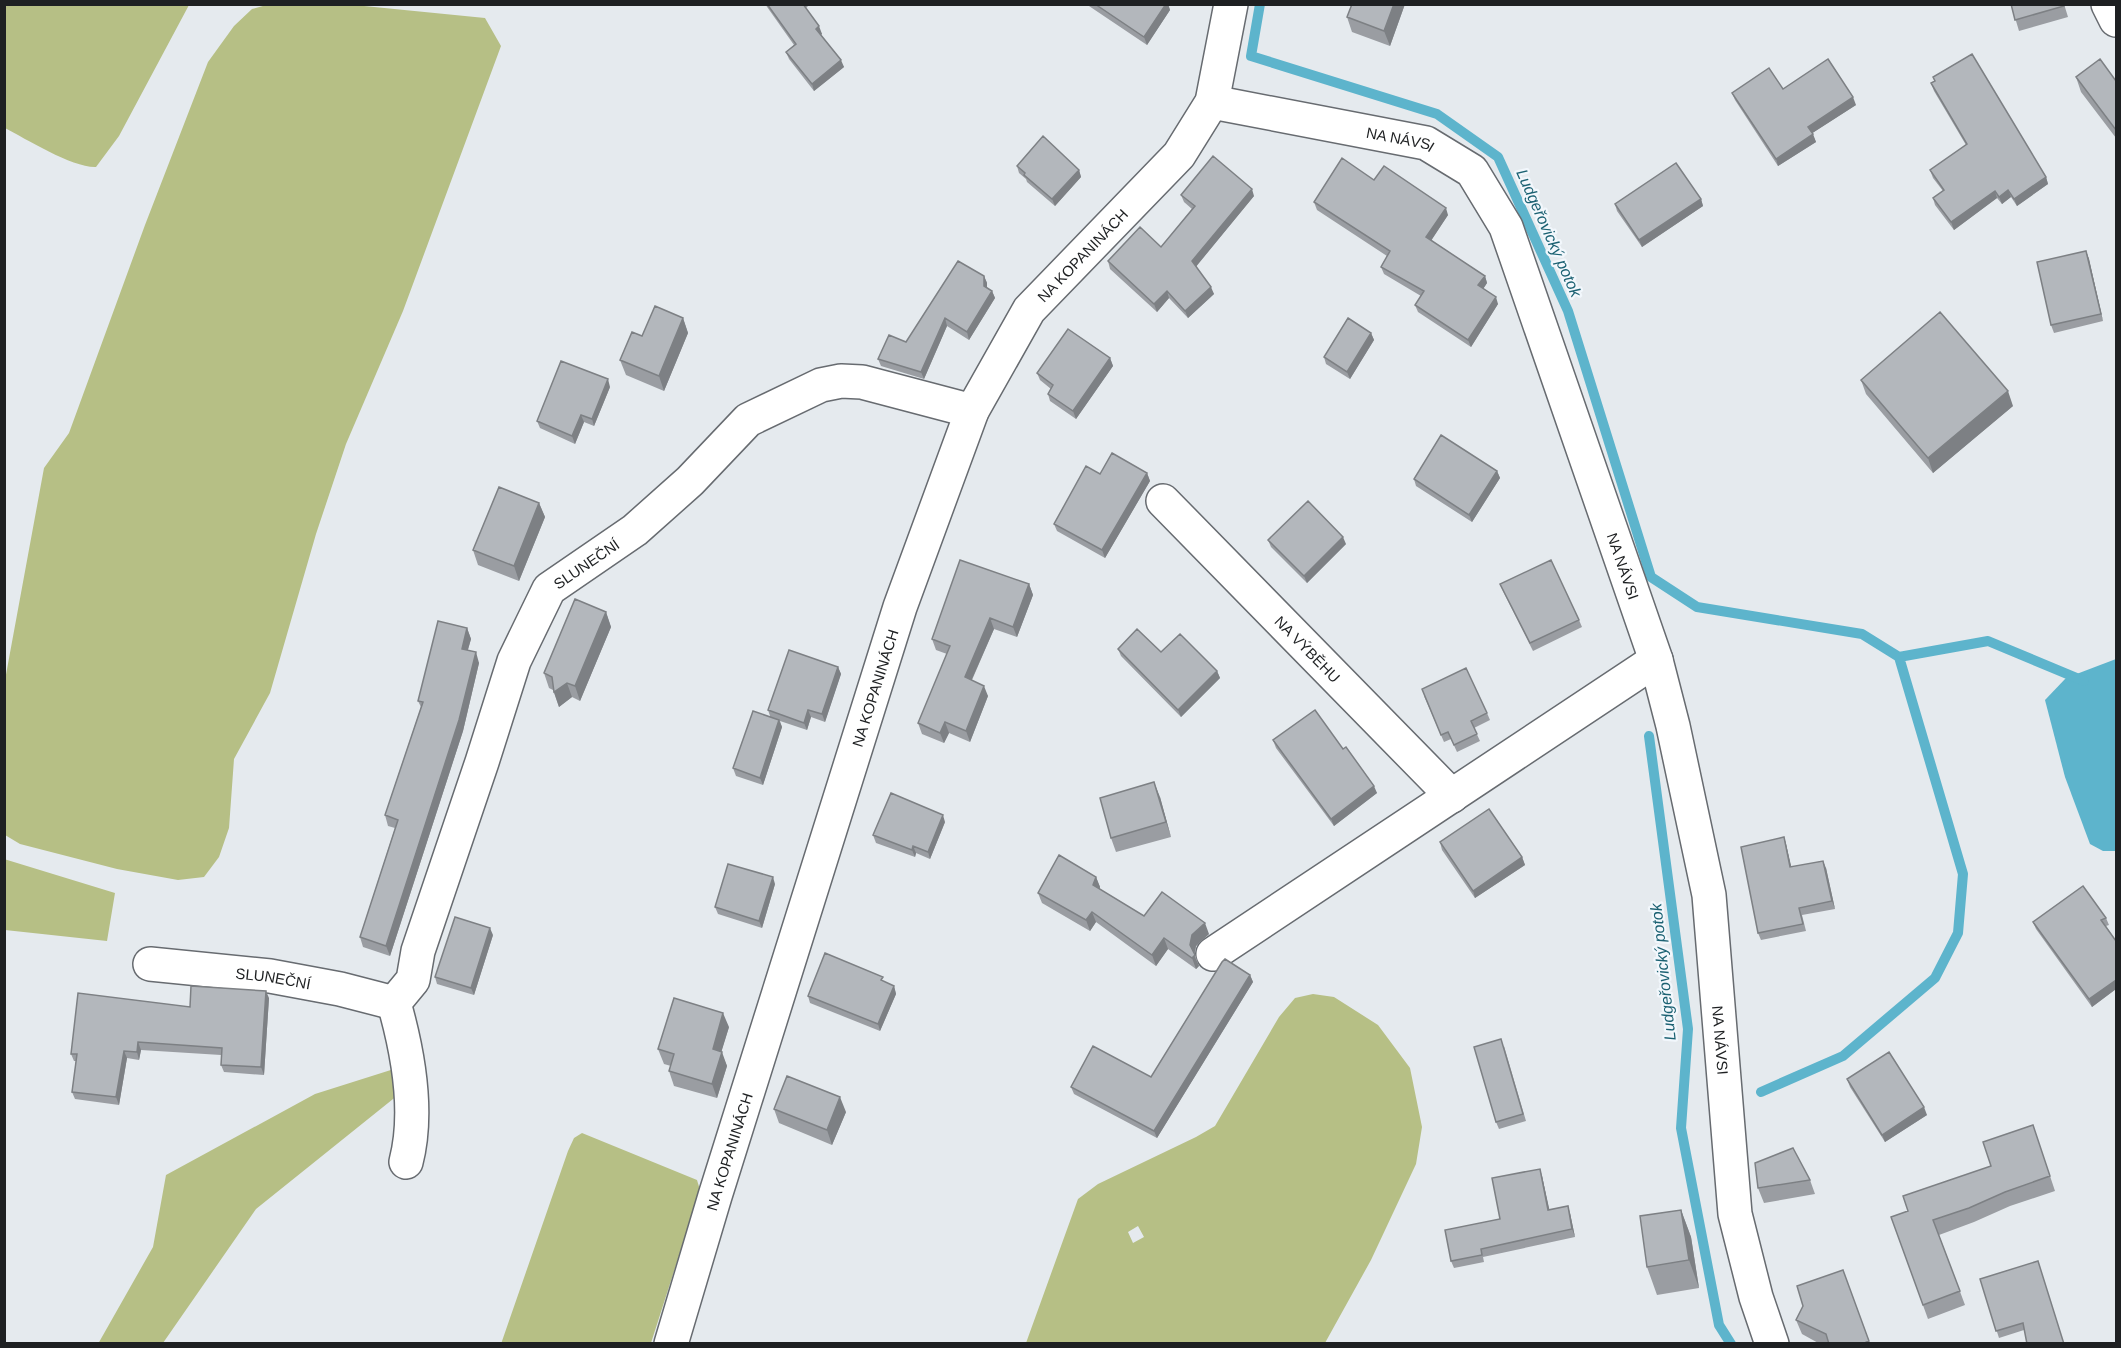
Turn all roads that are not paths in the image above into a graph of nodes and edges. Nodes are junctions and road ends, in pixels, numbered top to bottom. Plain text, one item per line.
1 (1232, 4) edge
2 (2108, 4) edge
3 (2116, 20) edge
4 (1212, 102) junction
5 (972, 411) junction
6 (1163, 501) dead end
7 (1656, 660) junction
8 (1452, 796) junction
9 (1213, 954) dead end
10 (150, 964) dead end
11 (394, 1004) junction
12 (406, 1162) dead end
13 (671, 1344) edge
14 (1772, 1344) edge

1 - 4 street
2 - 3 street
4 - 5 street, NA KOPANINÁCH
4 - 7 street, NA NÁVSI
5 - 11 street, SLUNEČNÍ
5 - 13 street, NA KOPANINÁCH
6 - 8 street, NA VÝBĚHU
7 - 8 street
7 - 14 street, NA NÁVSI
8 - 9 street
10 - 11 street, SLUNEČNÍ
11 - 12 street

